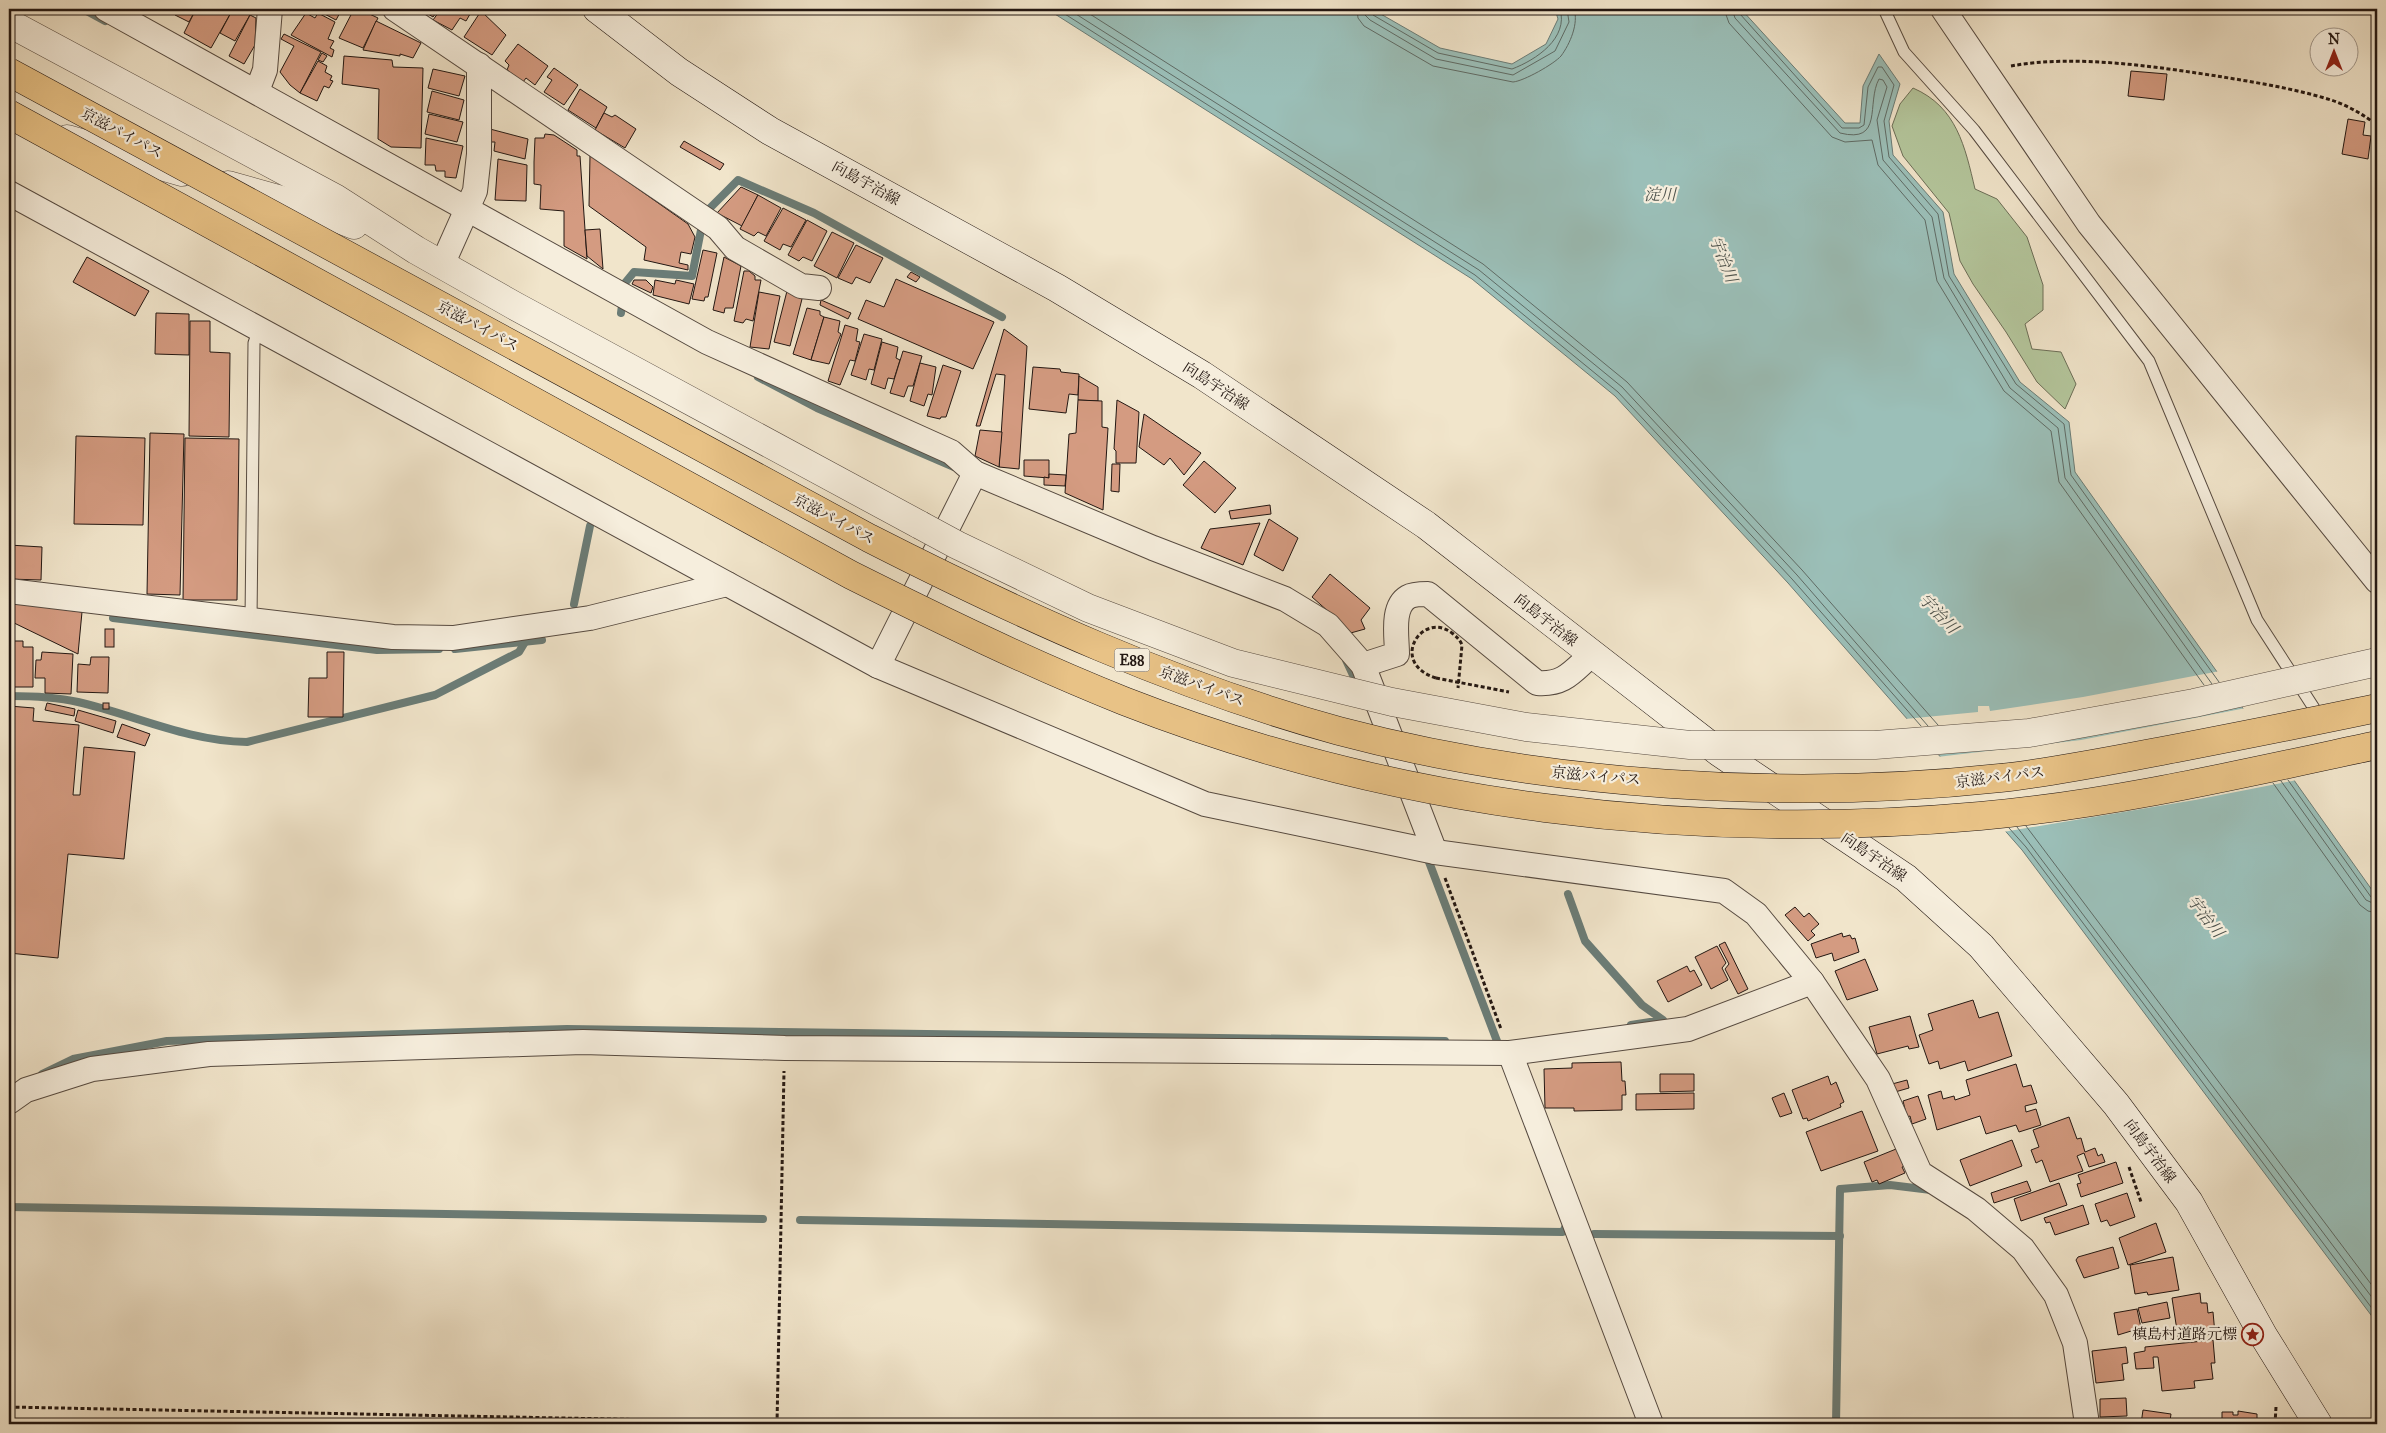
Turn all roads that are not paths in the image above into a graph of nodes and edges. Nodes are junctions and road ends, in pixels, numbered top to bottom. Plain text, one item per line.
1 (106, 9) edge
2 (270, 9) edge
3 (395, 9) edge
4 (597, 9) edge
5 (1884, 9) edge
6 (1943, 9) edge
7 (9, 23) edge
8 (479, 65) junction
9 (9, 72) edge
10 (257, 92) junction
11 (9, 114) edge
12 (9, 120) edge
13 (9, 193) edge
14 (468, 209) junction
15 (416, 250) junction
16 (442, 264) junction
17 (819, 288) dead end
18 (259, 329) junction
19 (975, 473) junction
20 (2377, 581) edge
21 (727, 584) junction
22 (9, 592) edge
23 (251, 620) junction
24 (1591, 655) junction
25 (2377, 662) edge
26 (1363, 665) junction
27 (878, 666) junction
28 (2377, 708) edge
29 (2327, 730) dead end
30 (2377, 745) edge
31 (1435, 852) junction
32 (1812, 982) junction
33 (1510, 1053) junction
34 (9, 1102) edge
35 (1651, 1424) edge
36 (2087, 1424) edge
37 (2318, 1424) edge

1 - 10 street
2 - 10 street
3 - 8 street
4 - 24 street, 向島宇治線
5 - 29 lane
6 - 20 street
7 - 15 street
8 - 14 street
8 - 17 street
9 - 28 highway, 京滋バイパス / E88, bridge
10 - 14 street
11 - 30 highway, bridge
12 - 15 street
13 - 18 street
14 - 16 street
14 - 19 street
15 - 16 street
16 - 25 street, bridge
18 - 21 street
18 - 23 lane
19 - 26 street
19 - 27 street
21 - 23 street
21 - 27 street
22 - 23 street
24 - 26 street
24 - 37 street, 向島宇治線
26 - 31 street
27 - 31 street
31 - 32 street
32 - 33 street
32 - 36 street
33 - 34 street
33 - 35 street

